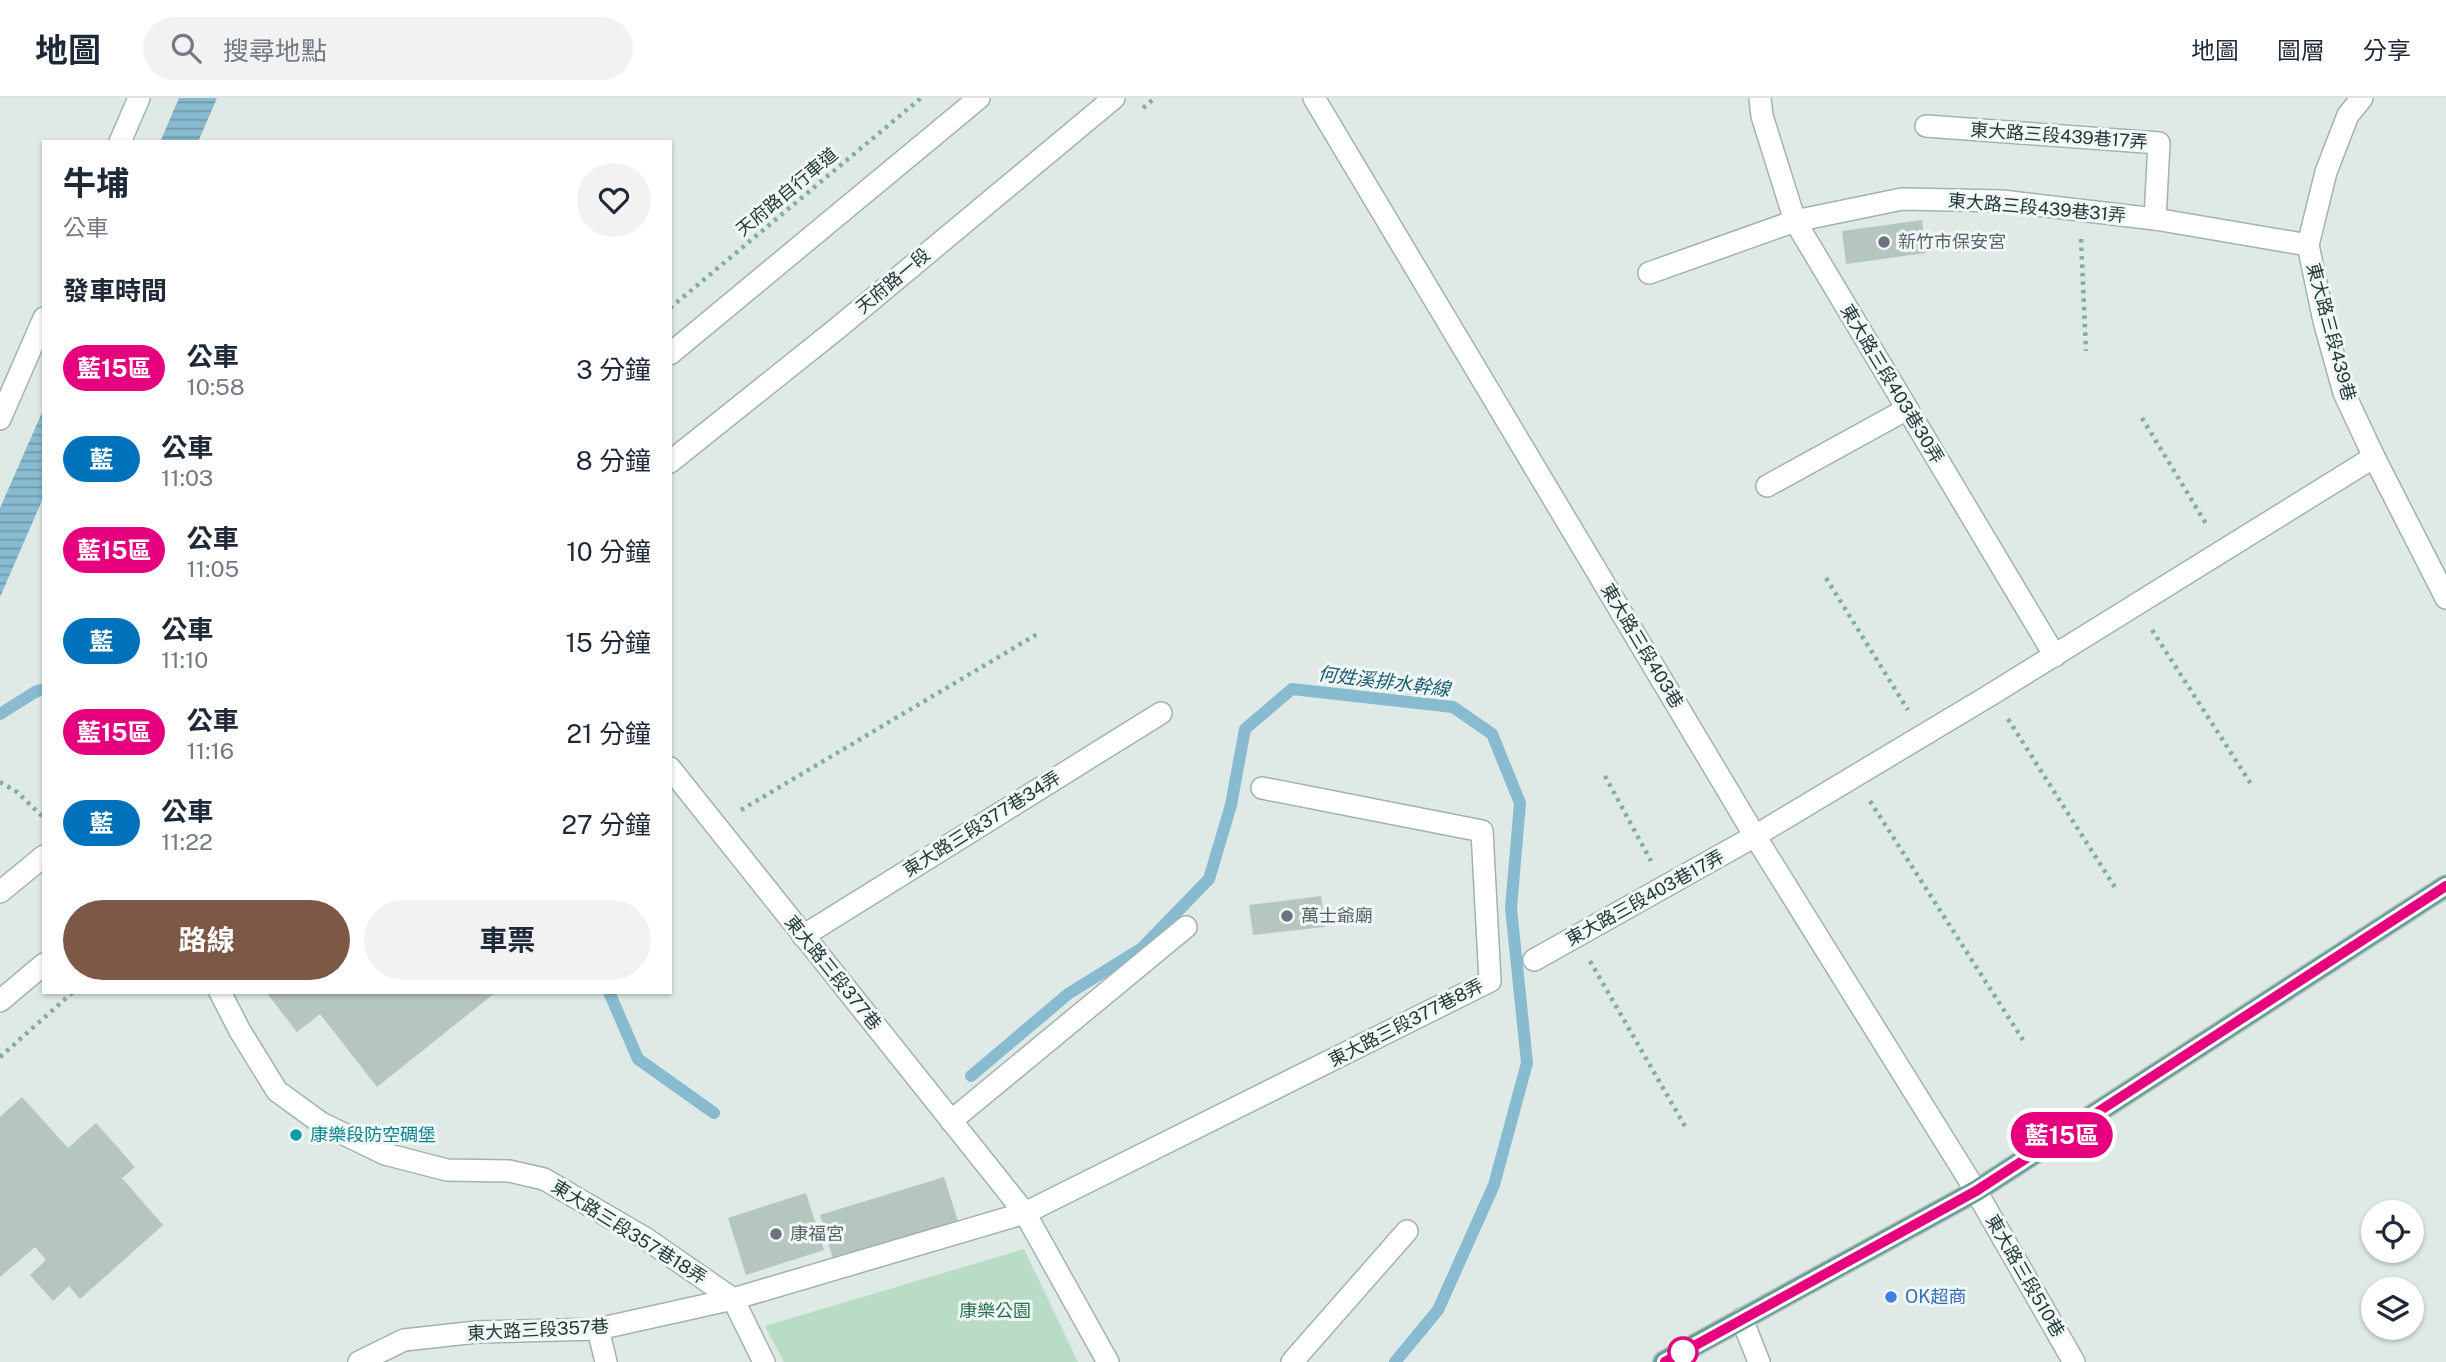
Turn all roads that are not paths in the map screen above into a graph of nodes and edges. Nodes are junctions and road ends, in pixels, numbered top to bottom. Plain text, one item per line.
1 (139, 98) edge
2 (979, 98) edge
3 (1114, 98) edge
4 (1314, 98) edge
5 (1760, 98) edge
6 (2362, 98) edge
7 (1926, 126) dead end
8 (121, 140) edge
9 (2155, 219) junction
10 (1795, 221) junction
11 (2308, 245) junction
12 (1649, 273) dead end
13 (42, 323) edge
14 (672, 352) edge
15 (1907, 409) junction
16 (0, 419) edge
17 (2374, 457) junction
18 (672, 460) edge
19 (1767, 486) dead end
20 (2444, 587) edge
21 (2055, 656) junction
22 (1161, 713) dead end
23 (672, 770) edge
24 (1262, 788) dead end
25 (1755, 836) junction
26 (42, 858) edge
27 (2446, 886) edge
28 (0, 892) edge
29 (1185, 927) dead end
30 (803, 936) junction
31 (1534, 960) dead end
32 (42, 966) edge
33 (221, 994) edge
34 (0, 1001) edge
35 (951, 1121) junction
36 (1976, 1191) junction
37 (1025, 1213) junction
38 (1407, 1231) dead end
39 (733, 1298) junction
40 (1742, 1319) junction
41 (598, 1329) junction
42 (359, 1362) edge
43 (606, 1362) edge
44 (764, 1362) edge
45 (1108, 1362) edge
46 (1292, 1362) edge
47 (1664, 1362) edge
48 (1759, 1362) edge
49 (2074, 1362) edge

1 - 8 street
2 - 14 street
3 - 18 street, 天府路一段
4 - 25 street, 東大路三段403巷
5 - 10 street, 東大路三段403巷30弄
6 - 11 street, 東大路三段439巷
7 - 9 street, 東大路三段439巷17弄
9 - 10 street, 東大路三段439巷31弄
9 - 11 street, 東大路三段439巷31弄
10 - 12 street, 東大路三段439巷31弄
10 - 15 street, 東大路三段403巷30弄
11 - 17 street, 東大路三段439巷
13 - 16 street
15 - 19 street
15 - 21 street, 東大路三段403巷30弄
17 - 20 street, 東大路三段439巷
17 - 21 street
21 - 25 street
22 - 30 street, 東大路三段377巷34弄
23 - 30 street, 東大路三段377巷
24 - 37 street, 東大路三段377巷8弄
25 - 31 street, 東大路三段403巷17弄
25 - 36 street, 東大路三段403巷
26 - 28 street
27 - 36 main road
29 - 35 street
30 - 35 street, 東大路三段377巷
32 - 34 street
33 - 39 street, 東大路三段357巷18弄
35 - 37 street, 東大路三段377巷
36 - 40 main road
36 - 49 street, 東大路三段510巷
37 - 39 street, 東大路三段357巷
37 - 45 street, 東大路三段377巷
38 - 46 street
39 - 41 street, 東大路三段357巷
39 - 44 street
40 - 47 main road
40 - 48 street
41 - 42 street, 東大路三段357巷
41 - 43 street

